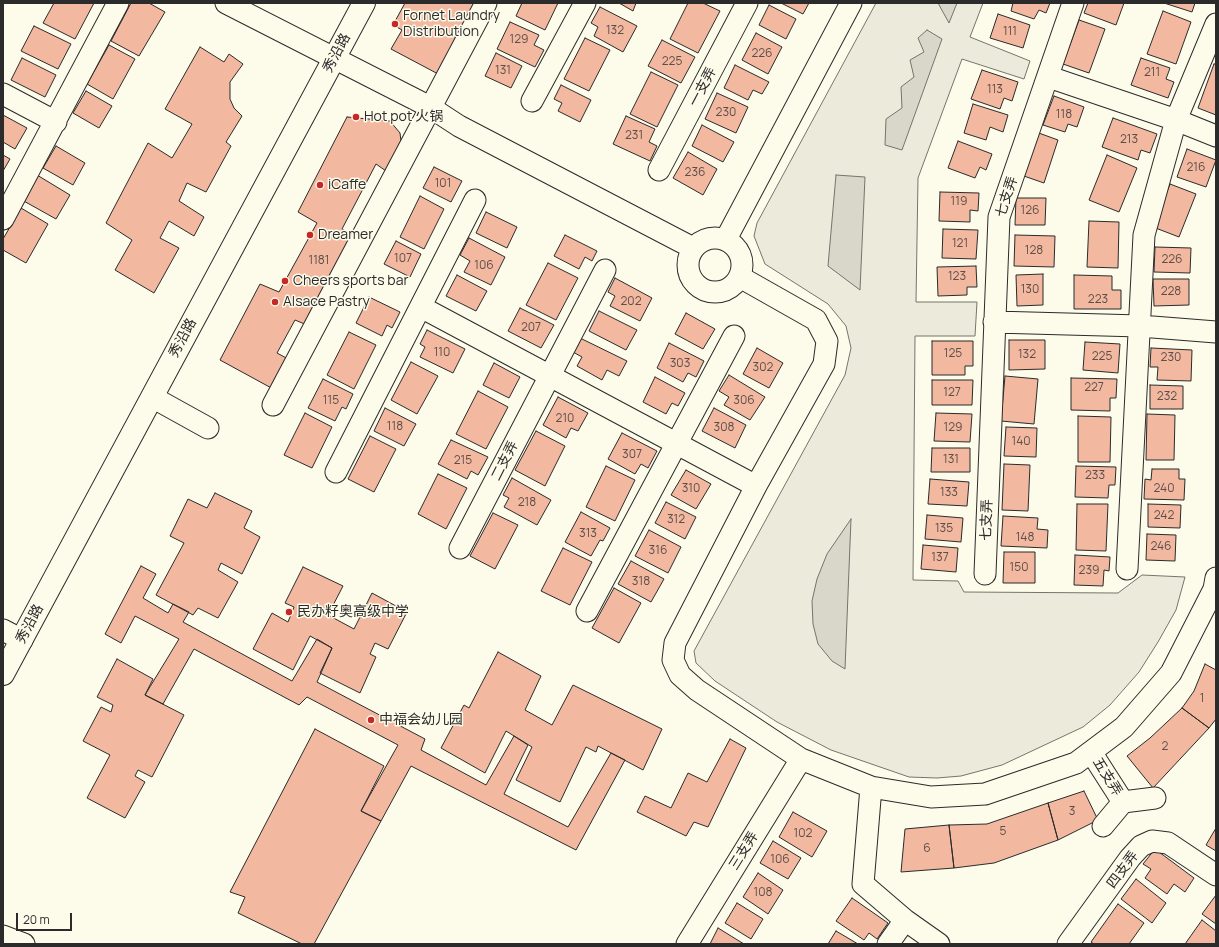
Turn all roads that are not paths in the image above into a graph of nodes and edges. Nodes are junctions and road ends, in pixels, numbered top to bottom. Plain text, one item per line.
1 (118, 3) edge
2 (226, 3) edge
3 (364, 3) edge
4 (486, 3) edge
5 (585, 3) edge
6 (747, 3) edge
7 (850, 3) edge
8 (1073, 3) edge
9 (1216, 24) edge
10 (333, 59) junction
11 (1048, 77) junction
12 (3, 94) edge
13 (532, 101) dead end
14 (430, 107) junction
15 (1176, 120) junction
16 (56, 122) junction
17 (1216, 136) edge
18 (659, 170) dead end
19 (476, 200) dead end
20 (3, 219) edge
21 (726, 239) junction
22 (693, 248) junction
23 (605, 270) dead end
24 (740, 277) junction
25 (422, 307) junction
26 (994, 322) junction
27 (1140, 326) junction
28 (1216, 332) edge
29 (734, 336) dead end
30 (550, 374) junction
31 (152, 397) junction
32 (273, 405) dead end
33 (208, 428) dead end
34 (677, 442) junction
35 (336, 472) dead end
36 (756, 486) junction
37 (460, 548) dead end
38 (1127, 569) dead end
39 (985, 574) dead end
40 (1216, 578) edge
41 (587, 611) dead end
42 (12, 635) edge
43 (3, 674) edge
44 (1091, 752) junction
45 (801, 759) junction
46 (871, 787) junction
47 (1155, 798) dead end
48 (1123, 802) junction
49 (1103, 826) dead end
50 (1216, 875) edge
51 (905, 920) junction
52 (3, 936) edge
53 (24, 944) edge
54 (687, 944) edge
55 (888, 944) edge
56 (940, 944) edge
57 (1068, 944) edge

1 - 16 street
2 - 10 street
3 - 10 main road, 秀沿路
4 - 14 street
5 - 13 street
6 - 18 street, 一支弄
7 - 21 street
8 - 11 street, 七支弄
9 - 15 street
10 - 14 street
10 - 31 main road, 秀沿路
11 - 15 street
11 - 26 street, 七支弄
12 - 16 street
14 - 22 street
14 - 32 street
15 - 17 street
15 - 27 street
16 - 20 street
19 - 25 street
21 - 22 street
21 - 24 street
22 - 24 street
23 - 30 street, 二支弄
24 - 36 street
25 - 30 street
25 - 35 street
26 - 27 street
26 - 39 street, 七支弄
27 - 28 street
27 - 38 street
29 - 34 street
30 - 34 street
30 - 37 street, 二支弄
31 - 33 street
31 - 42 main road, 秀沿路
34 - 36 street
34 - 41 street
36 - 45 street
40 - 44 street
42 - 43 main road, 秀沿路
44 - 46 street
44 - 48 street, 五支弄
45 - 46 street
45 - 54 street, 三支弄
46 - 51 street
47 - 48 street, 五支弄
48 - 49 street, 五支弄
50 - 57 street, 四支弄
51 - 55 street
51 - 56 street
52 - 53 street

